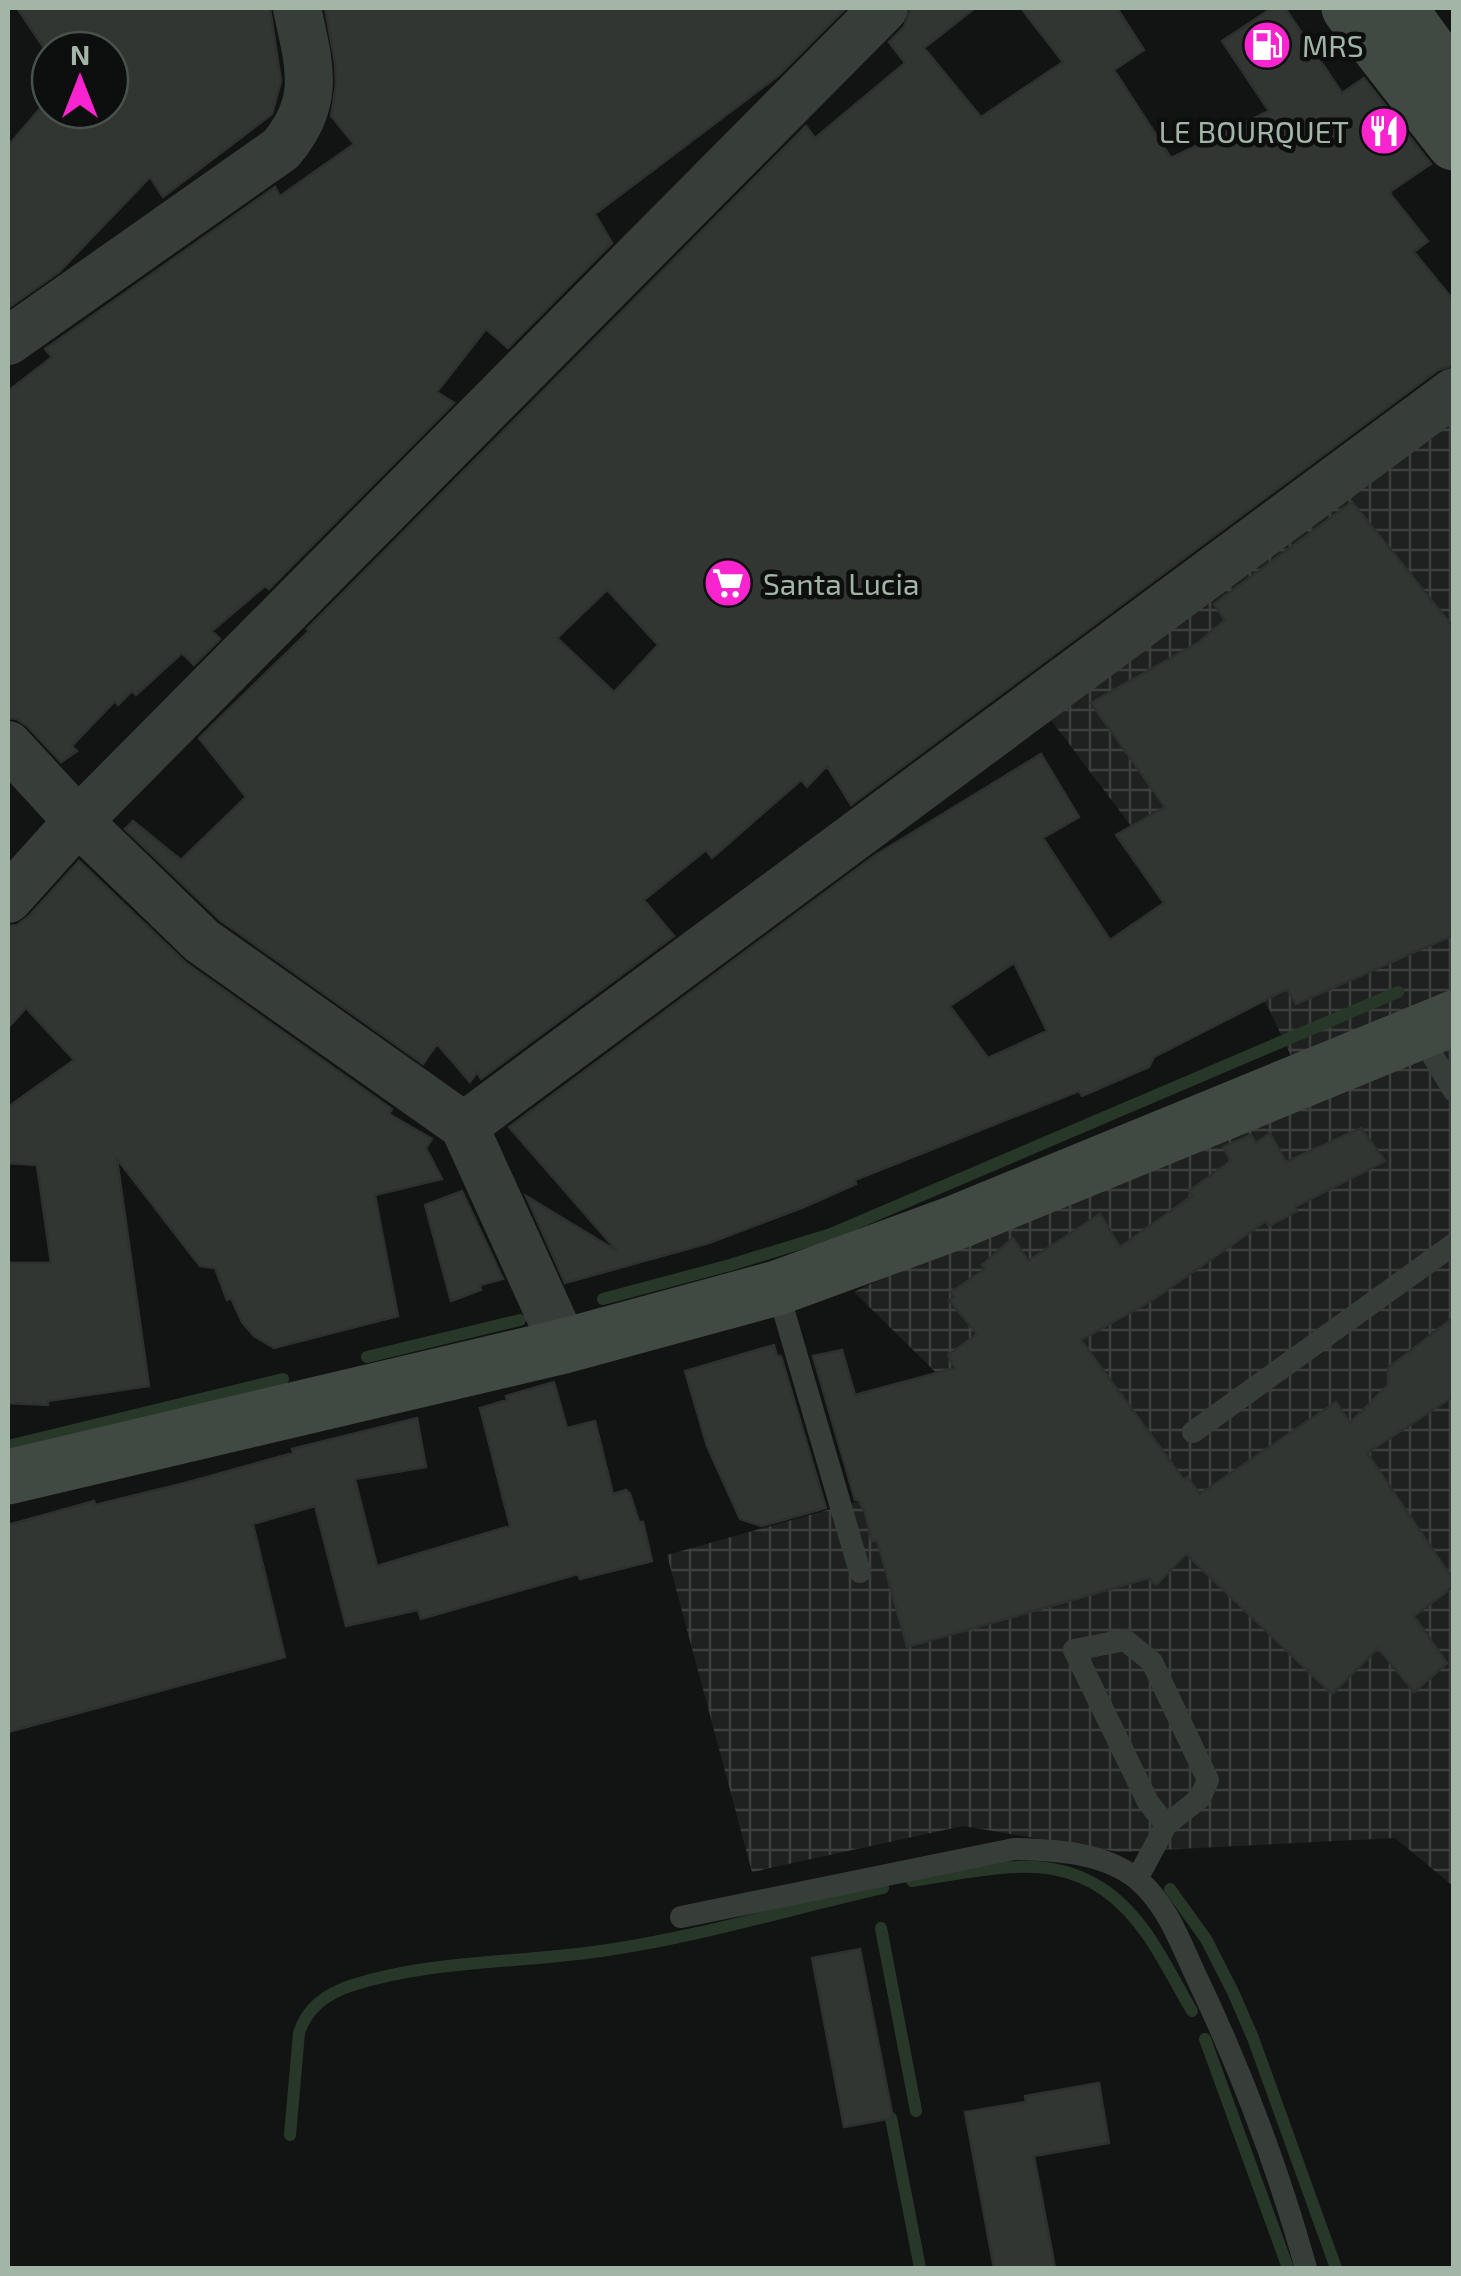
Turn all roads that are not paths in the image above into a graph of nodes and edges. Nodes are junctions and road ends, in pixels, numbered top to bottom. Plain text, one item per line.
1 (297, 8) edge
2 (884, 8) edge
3 (1349, 8) edge
4 (1398, 8) edge
5 (1454, 83) edge
6 (1454, 143) edge
7 (8, 341) edge
8 (1454, 392) edge
9 (8, 745) edge
10 (78, 821) junction
11 (8, 899) edge
12 (1436, 1025) edge
13 (1454, 1092) edge
14 (464, 1126) junction
15 (1454, 1244) edge
16 (777, 1288) junction
17 (564, 1346) junction
18 (1193, 1432) dead end
19 (8, 1477) edge
20 (860, 1572) dead end
21 (1166, 1825) junction
22 (1137, 1879) junction
23 (681, 1916) dead end
24 (1306, 2268) edge

1 - 7 street
2 - 10 street
3 - 6 street
4 - 5 street
8 - 14 street
9 - 10 street
10 - 11 street
10 - 14 street
12 - 13 lane
12 - 16 street
14 - 17 street
15 - 18 lane
16 - 17 street
16 - 20 lane
17 - 19 street
21 - 21 lane
21 - 22 lane
22 - 23 lane
22 - 24 lane

